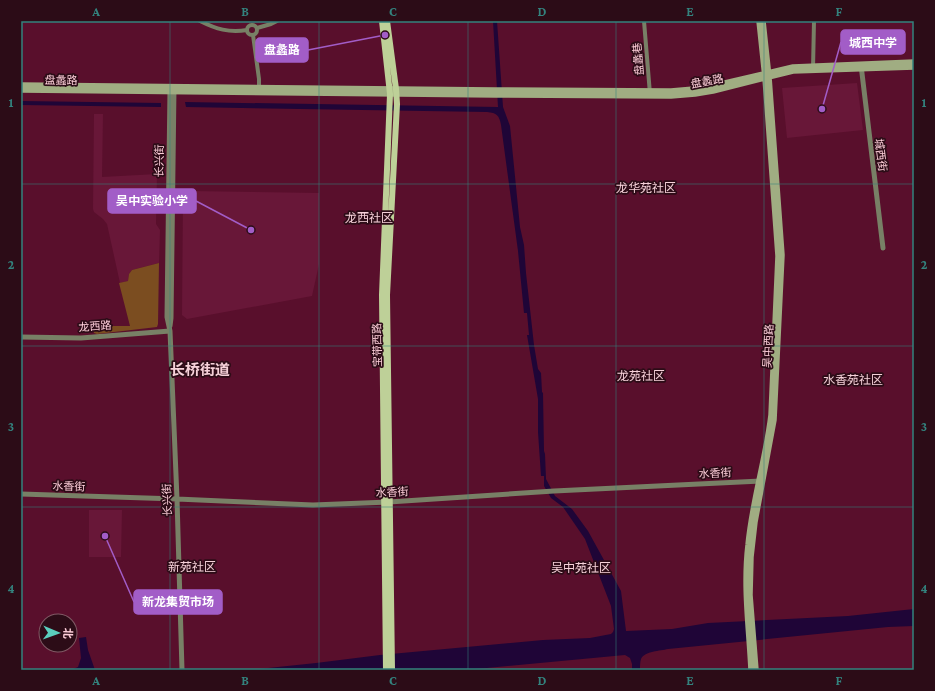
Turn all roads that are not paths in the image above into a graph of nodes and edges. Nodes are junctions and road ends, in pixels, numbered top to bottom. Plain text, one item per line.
1 (200, 21) edge
2 (277, 21) edge
3 (382, 21) edge
4 (387, 21) edge
5 (644, 21) edge
6 (758, 21) edge
7 (763, 21) edge
8 (814, 21) edge
9 (250, 23) edge
10 (257, 28) junction
11 (247, 30) junction
12 (253, 35) junction
13 (914, 62) edge
14 (861, 67) junction
15 (914, 67) edge
16 (813, 68) junction
17 (767, 75) junction
18 (21, 85) edge
19 (172, 89) junction
20 (21, 90) edge
21 (259, 90) junction
22 (393, 92) junction
23 (650, 94) junction
24 (883, 248) dead end
25 (170, 331) junction
26 (21, 337) edge
27 (761, 481) junction
28 (21, 494) edge
29 (177, 499) junction
30 (387, 502) junction
31 (752, 643) junction
32 (389, 651) junction
33 (182, 670) edge
34 (386, 670) edge
35 (392, 670) edge
36 (751, 670) edge
37 (756, 670) edge

1 - 11 street
2 - 10 street
3 - 22 main road, 宝带西路
4 - 22 main road, 宝带西路
5 - 23 street, 盘蠡巷
6 - 17 main road, 吴中西路
7 - 17 main road, 吴中西路
8 - 16 street
9 - 10 street
9 - 11 street
10 - 12 street
11 - 12 street
12 - 21 street
13 - 14 main road, 盘蠡路
14 - 15 main road, 盘蠡路
14 - 16 main road, 盘蠡路
14 - 24 street, 城西街
16 - 17 main road, 盘蠡路
17 - 23 main road, 盘蠡路
17 - 27 main road, 吴中西路
18 - 19 main road, 盘蠡路
19 - 20 main road, 盘蠡路
19 - 21 main road, 盘蠡路
19 - 25 street, 长兴街
21 - 22 main road, 盘蠡路
22 - 23 main road, 盘蠡路
22 - 30 main road, 宝带西路
25 - 26 street, 龙西路
25 - 29 street, 长兴街
27 - 30 street, 水香街
27 - 31 main road, 吴中西路
28 - 29 street, 水香街
29 - 30 street, 水香街
29 - 33 street, 长兴街
30 - 32 main road, 宝带西路
31 - 36 main road, 吴中西路
31 - 37 main road, 吴中西路
32 - 34 main road, 宝带西路
32 - 35 main road, 宝带西路

